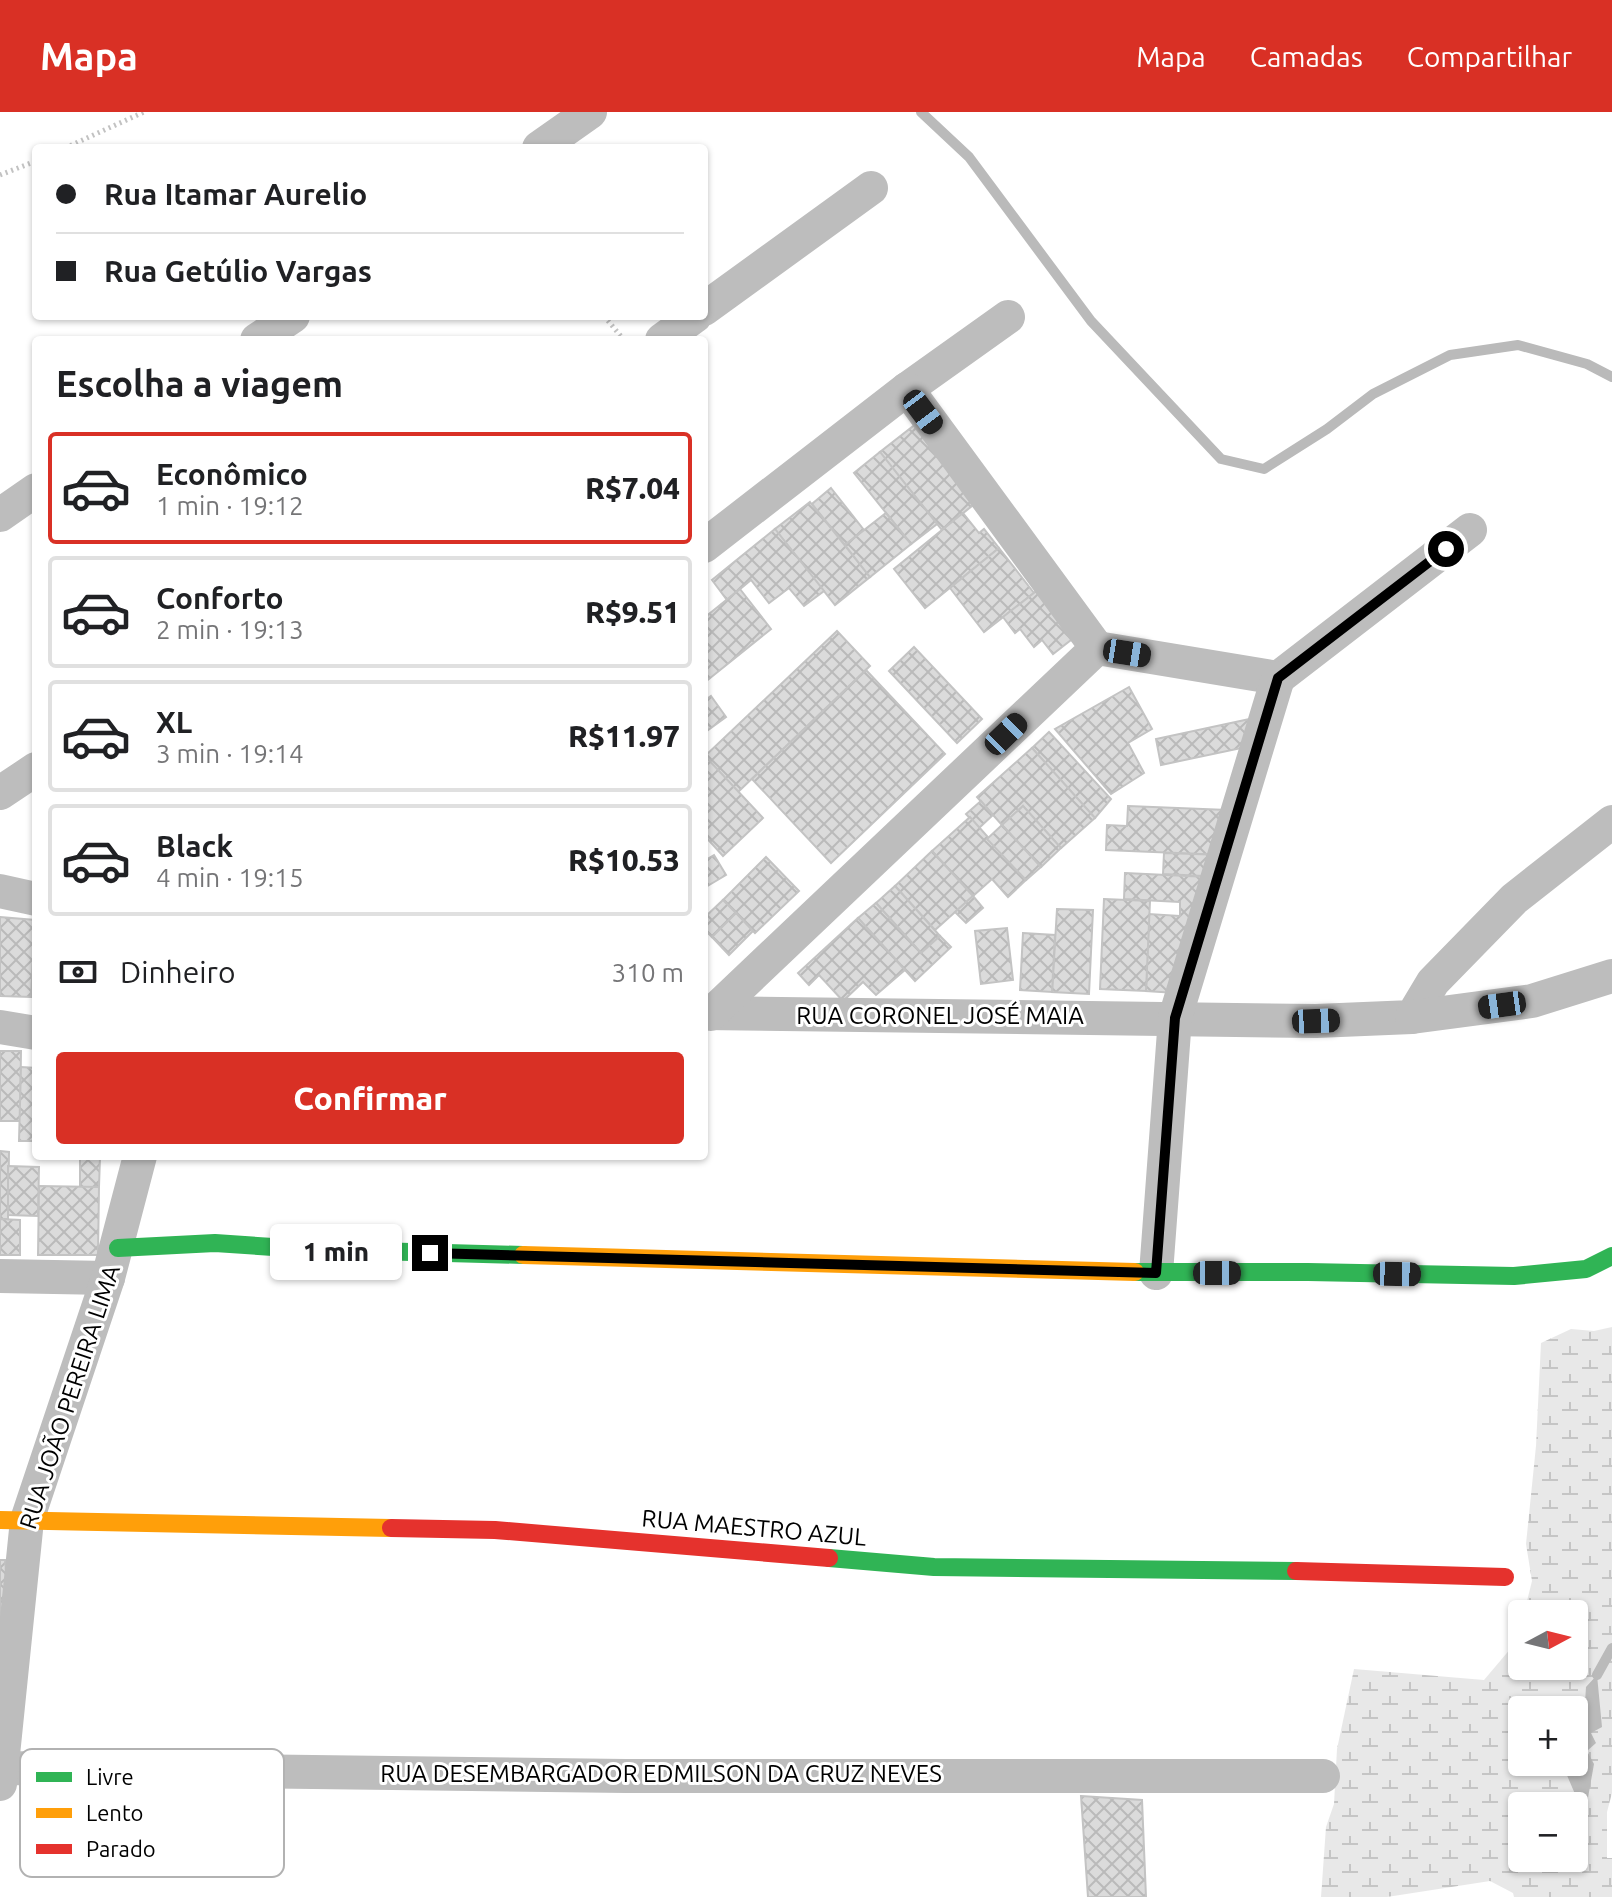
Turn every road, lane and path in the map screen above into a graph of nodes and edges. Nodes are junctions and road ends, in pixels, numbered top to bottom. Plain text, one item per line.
1 (144, 112) edge
2 (590, 112) edge
3 (74, 144) edge
4 (545, 144) edge
5 (32, 163) edge
6 (0, 175) edge
7 (871, 188) dead end
8 (708, 306) edge
9 (1008, 317) dead end
10 (287, 320) edge
11 (607, 320) edge
12 (690, 320) edge
13 (263, 336) edge
14 (621, 336) edge
15 (668, 336) edge
16 (907, 389) junction
17 (32, 493) edge
18 (0, 515) edge
19 (1470, 530) dead end
20 (708, 543) edge
21 (1097, 648) junction
22 (1278, 678) junction
23 (32, 772) edge
24 (0, 793) edge
25 (1612, 822) edge
26 (0, 891) edge
27 (32, 898) edge
28 (1612, 976) edge
29 (708, 1014) edge
30 (1412, 1017) junction
31 (1175, 1018) junction
32 (0, 1027) edge
33 (32, 1032) edge
34 (139, 1160) edge
35 (1612, 1256) edge
36 (113, 1263) junction
37 (1156, 1273) junction
38 (0, 1276) edge
39 (13, 1520) edge
40 (1505, 1577) dead end
41 (1, 1773) edge
42 (284, 1774) edge
43 (1323, 1776) dead end

1 - 3 path
2 - 4 street
5 - 6 path
7 - 8 street
9 - 16 street
10 - 13 street
11 - 14 path
12 - 15 street
16 - 20 street
16 - 21 street
17 - 18 street
19 - 22 street
21 - 22 street
21 - 29 street
22 - 31 street
23 - 24 street
25 - 30 street
26 - 27 street
28 - 30 street, RUA CORONEL JOSÉ MAIA
29 - 31 street, RUA CORONEL JOSÉ MAIA
30 - 31 street, RUA CORONEL JOSÉ MAIA
31 - 37 street
32 - 33 street
34 - 36 street, RUA JOÃO PEREIRA LIMA
35 - 37 street
36 - 37 street
36 - 38 street
36 - 39 street, RUA JOÃO PEREIRA LIMA
39 - 40 street, RUA MAESTRO AZUL
39 - 41 street, RUA JOÃO PEREIRA LIMA
42 - 43 street, RUA DESEMBARGADOR EDMILSON DA CRUZ NEVES

